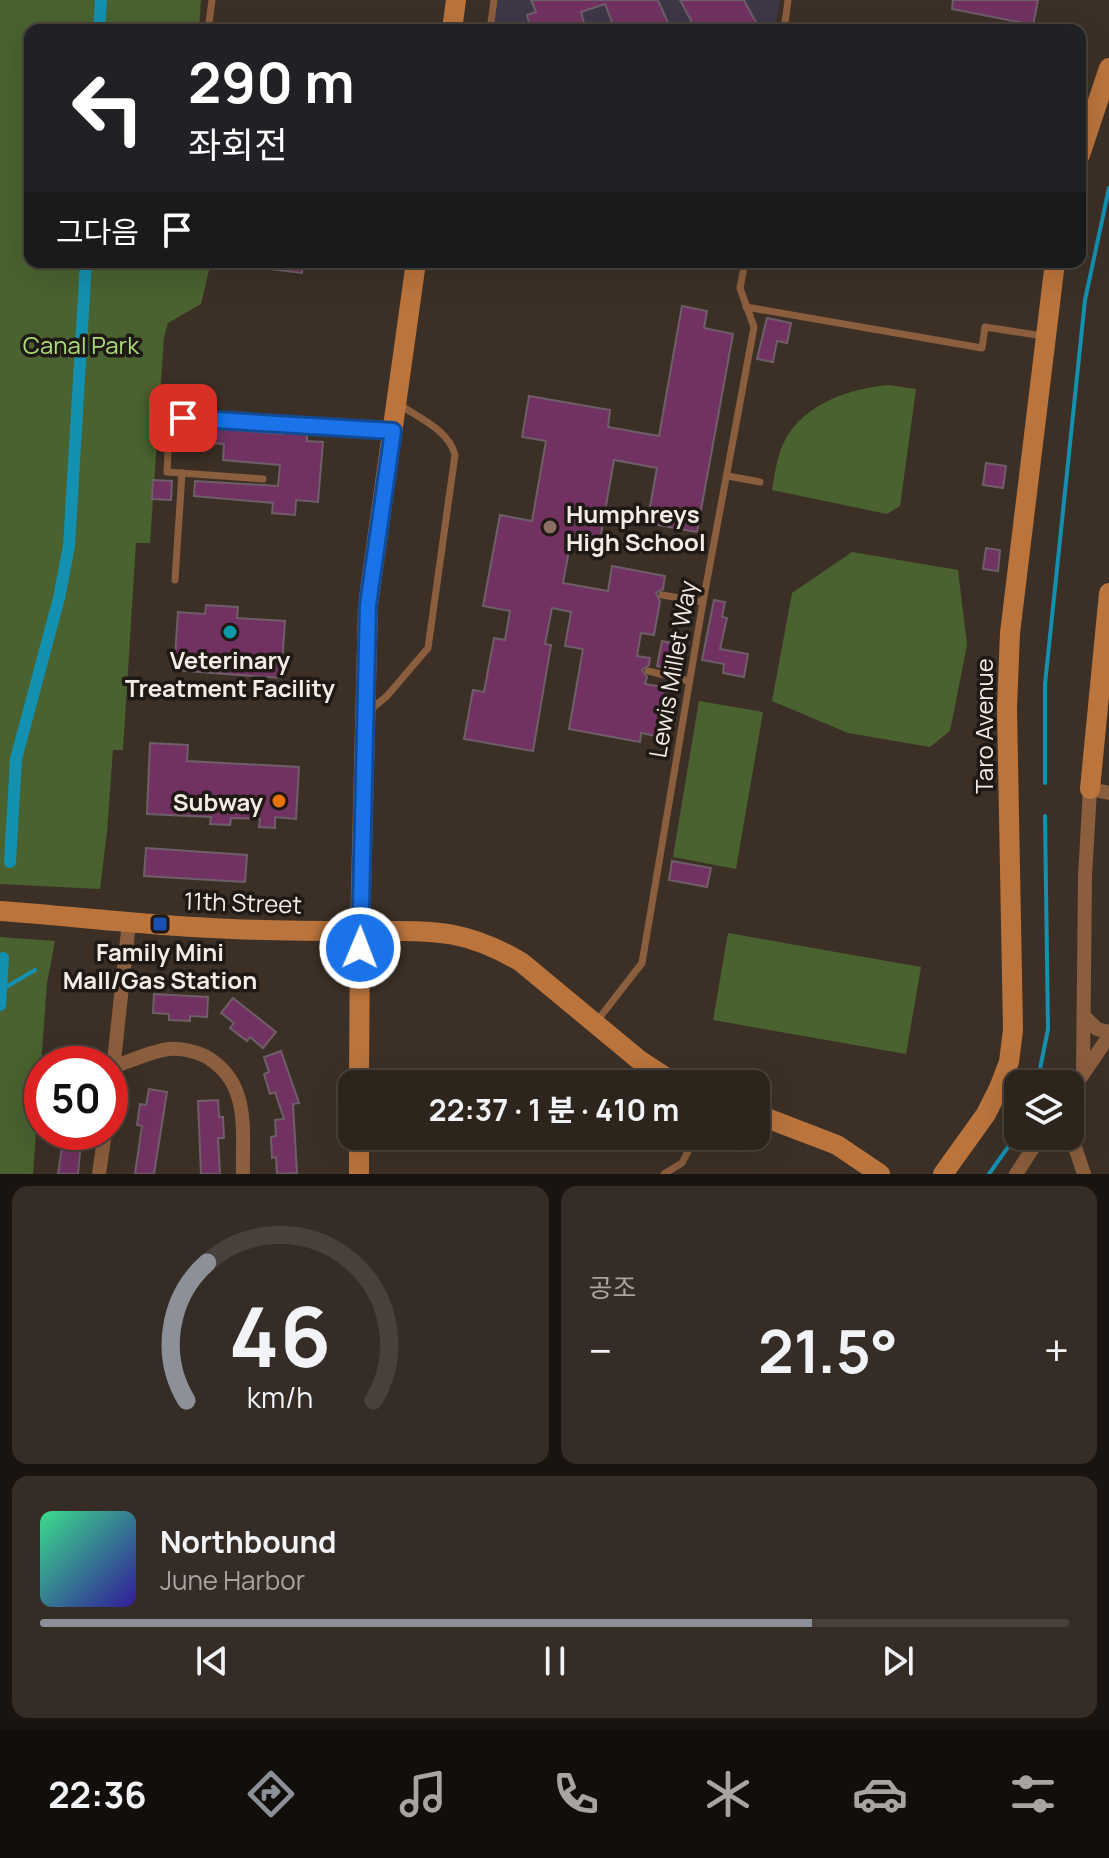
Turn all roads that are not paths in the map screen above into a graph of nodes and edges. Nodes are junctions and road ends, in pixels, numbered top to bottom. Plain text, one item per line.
1 (212, 0) edge
2 (456, 0) edge
3 (494, 0) edge
4 (788, 0) edge
5 (209, 24) edge
6 (453, 24) edge
7 (491, 24) edge
8 (785, 24) edge
9 (1109, 68) edge
10 (1086, 137) edge
11 (415, 268) edge
12 (744, 268) edge
13 (1054, 268) edge
14 (746, 307) junction
15 (1045, 336) junction
16 (397, 403) junction
17 (393, 431) junction
18 (182, 473) junction
19 (728, 476) junction
20 (263, 479) dead end
21 (760, 482) dead end
22 (175, 580) dead end
23 (1109, 593) edge
24 (662, 595) dead end
25 (703, 602) junction
26 (1107, 639) edge
27 (648, 671) dead end
28 (689, 681) junction
29 (364, 715) junction
30 (1100, 791) edge
31 (0, 911) edge
32 (129, 922) junction
33 (360, 931) junction
34 (1084, 1016) junction
35 (595, 1022) junction
36 (1109, 1034) edge
37 (117, 1046) edge
38 (128, 1062) edge
39 (359, 1070) edge
40 (655, 1070) edge
41 (1083, 1070) edge
42 (1084, 1072) edge
43 (770, 1119) edge
44 (102, 1150) edge
45 (359, 1150) edge
46 (689, 1150) edge
47 (1032, 1150) edge
48 (1076, 1150) edge
49 (99, 1174) edge
50 (243, 1174) edge
51 (359, 1174) edge
52 (664, 1174) edge
53 (880, 1174) edge
54 (943, 1174) edge
55 (1016, 1174) edge
56 (1084, 1174) edge

1 - 5 lane
2 - 6 street
3 - 7 lane
4 - 8 lane
9 - 10 street
11 - 16 street
12 - 14 lane, Lewis Millet Way
13 - 15 street, Taro Avenue
14 - 15 lane
14 - 19 lane, Lewis Millet Way
15 - 54 street, Taro Avenue
16 - 17 street
16 - 29 lane
17 - 18 lane
17 - 29 street
18 - 20 lane
18 - 22 lane
19 - 21 lane
19 - 25 lane, Lewis Millet Way
23 - 26 street
24 - 25 lane
25 - 28 lane, Lewis Millet Way
26 - 30 street
27 - 28 lane
28 - 35 lane, Lewis Millet Way
29 - 33 street
30 - 34 street
31 - 32 street, 11th Street
32 - 33 street, 11th Street
32 - 37 street
33 - 35 street, 11th Street
33 - 39 street
34 - 36 street
34 - 41 street
35 - 40 street, 11th Street
36 - 42 street
38 - 50 street
43 - 53 street
44 - 49 street
45 - 51 street
46 - 52 lane
47 - 55 street
48 - 56 street

